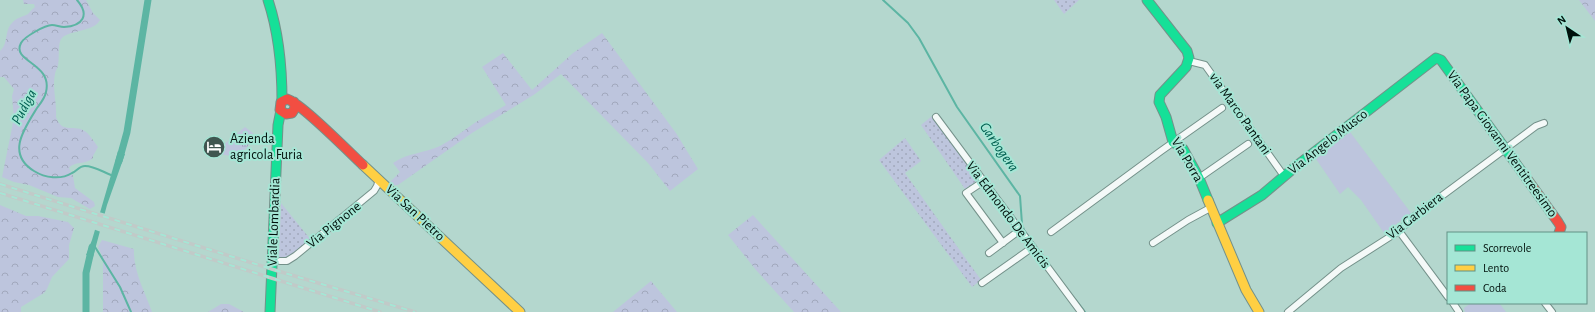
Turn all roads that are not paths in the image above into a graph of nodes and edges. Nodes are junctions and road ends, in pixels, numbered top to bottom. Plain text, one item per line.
1 (268, 0) edge
2 (1147, 0) edge
3 (1436, 58) joint
4 (1189, 61) junction
5 (281, 74) junction
6 (282, 101) junction
7 (293, 101) junction
8 (1222, 108) dead end
9 (288, 112) junction
10 (309, 115) junction
11 (936, 117) dead end
12 (1544, 123) dead end
13 (1173, 142) junction
14 (1248, 144) dead end
15 (1506, 148) junction
16 (1284, 176) junction
17 (1199, 178) junction
18 (379, 179) junction
19 (984, 181) junction
20 (1212, 207) junction
21 (1217, 223) junction
22 (1020, 230) junction
23 (1399, 231) junction
24 (1051, 232) dead end
25 (1559, 232) edge
26 (1002, 243) junction
27 (1153, 243) dead end
28 (1033, 247) junction
29 (989, 253) dead end
30 (280, 261) dead end
31 (982, 283) dead end
32 (1447, 296) edge
33 (1546, 304) edge
34 (270, 312) edge
35 (520, 312) edge
36 (1081, 312) edge
37 (1259, 312) edge
38 (1288, 312) edge
39 (1552, 312) edge

1 - 5 street
2 - 4 street
3 - 15 street, Via Papa Giovanni Ventitreesimo
3 - 16 street, Via Angelo Musco
4 - 13 street, Via Porra
4 - 16 street, via Marco Pantani
5 - 6 street
5 - 7 street
6 - 7 street
6 - 9 street
7 - 9 street
7 - 10 street, Via San Pietro
8 - 13 street
9 - 10 street
9 - 34 street, Viale Lombardia
10 - 18 street, Via San Pietro
11 - 19 street, Via Edmondo De Amicis
12 - 15 street, Via Garbiera
13 - 17 street, Via Porra
13 - 24 street
14 - 17 street
15 - 23 street, Via Garbiera
15 - 25 street, Via Papa Giovanni Ventitreesimo
16 - 21 street, Via Angelo Musco
17 - 20 street, Via Porra
18 - 30 street, Via Pignone
18 - 35 street, Via San Pietro
19 - 22 street, Via Edmondo De Amicis
19 - 26 street
20 - 21 street, Via Porra
20 - 27 street
21 - 37 street, Via Porra
22 - 26 street
22 - 28 street, Via Edmondo De Amicis
23 - 32 street
23 - 38 street, Via Garbiera
26 - 29 street
28 - 31 street
28 - 36 street, Via Edmondo De Amicis
33 - 39 street

